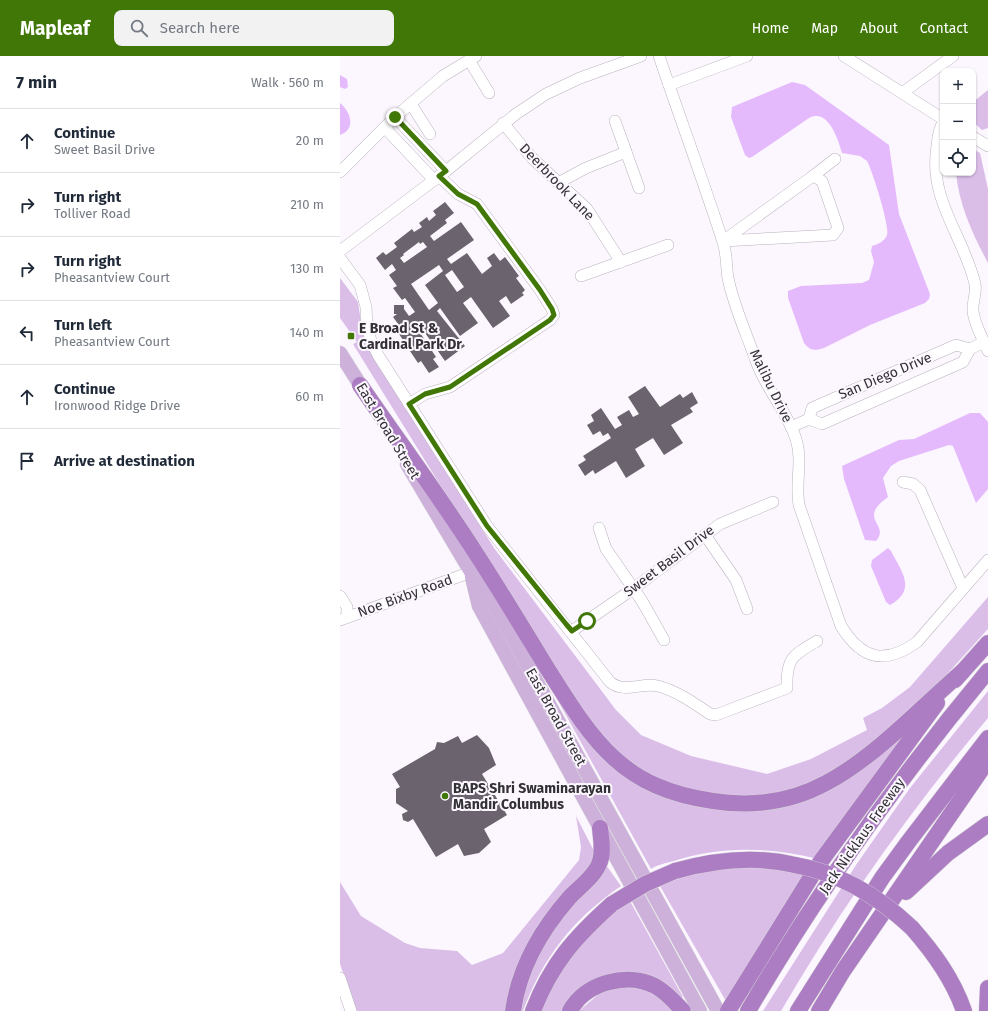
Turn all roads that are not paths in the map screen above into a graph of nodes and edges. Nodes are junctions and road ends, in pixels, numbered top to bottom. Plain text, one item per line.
1 (640, 56) edge
2 (659, 56) edge
3 (747, 56) edge
4 (846, 56) edge
5 (953, 56) edge
6 (472, 58) edge
7 (669, 85) junction
8 (489, 93) dead end
9 (902, 93) junction
10 (411, 104) junction
11 (395, 117) junction
12 (940, 117) edge
13 (615, 121) dead end
14 (503, 124) junction
15 (385, 128) junction
16 (940, 128) edge
17 (430, 134) dead end
18 (976, 139) edge
19 (988, 146) edge
20 (626, 152) junction
21 (835, 159) dead end
22 (340, 172) edge
23 (439, 176) junction
24 (813, 176) junction
25 (558, 183) junction
26 (639, 188) dead end
27 (723, 241) junction
28 (668, 245) dead end
29 (340, 251) edge
30 (340, 258) edge
31 (621, 262) junction
32 (581, 276) dead end
33 (986, 346) edge
34 (970, 349) junction
35 (340, 353) edge
36 (884, 376) junction
37 (360, 385) junction
38 (892, 393) junction
39 (409, 404) junction
40 (809, 419) junction
41 (791, 428) junction
42 (903, 482) dead end
43 (773, 502) dead end
44 (599, 528) dead end
45 (705, 535) junction
46 (988, 560) edge
47 (471, 572) junction
48 (963, 588) junction
49 (633, 589) junction
50 (340, 596) edge
51 (747, 609) dead end
52 (344, 618) edge
53 (572, 631) junction
54 (664, 640) dead end
55 (817, 641) dead end
56 (988, 643) edge
57 (988, 671) edge
58 (962, 672) junction
59 (988, 738) edge
60 (988, 760) edge
61 (988, 824) edge
62 (600, 828) junction
63 (872, 928) junction
64 (340, 978) edge
65 (988, 988) edge
66 (694, 1010) edge
67 (351, 1011) edge
68 (513, 1011) edge
69 (533, 1011) edge
70 (570, 1011) edge
71 (718, 1011) edge
72 (728, 1011) edge
73 (748, 1011) edge
74 (798, 1011) edge
75 (819, 1011) edge
76 (964, 1011) edge
77 (987, 1011) edge

1 - 14 street
2 - 7 street, Malibu Drive
3 - 7 street
4 - 9 street
5 - 9 street
6 - 8 street
6 - 10 street
7 - 27 street, Malibu Drive
9 - 12 street
10 - 11 street
10 - 17 street
11 - 15 street
11 - 23 street
13 - 20 street
14 - 23 street
14 - 25 street, Deerbrook Lane
15 - 22 street
15 - 23 street
16 - 33 street
18 - 19 street
20 - 25 street
20 - 26 street
21 - 24 street
23 - 29 street
23 - 39 street
24 - 27 street
24 - 27 street
25 - 31 street, Deerbrook Lane
27 - 41 street, Malibu Drive
28 - 31 street
30 - 39 street
31 - 32 street
33 - 34 street, San Diego Drive
34 - 36 street, San Diego Drive
34 - 38 street, San Diego Drive
35 - 37 main road, East Broad Street
36 - 38 street
36 - 40 street, San Diego Drive
37 - 47 main road, East Broad Street
37 - 58 highway
38 - 40 street, San Diego Drive
39 - 53 street
40 - 41 street, San Diego Drive
41 - 48 street, Malibu Drive
42 - 48 street
43 - 45 street, Sweet Basil Drive
44 - 49 street
45 - 49 street, Sweet Basil Drive
45 - 51 street
46 - 48 street
47 - 52 street, Noe Bixby Road
47 - 62 main road, East Broad Street
47 - 71 main road, East Broad Street
49 - 53 street, Sweet Basil Drive
49 - 54 street
50 - 52 street
53 - 55 street
56 - 58 highway
57 - 73 highway, Jack Nicklaus Freeway
58 - 72 highway
59 - 74 highway
60 - 63 highway
61 - 63 highway
62 - 66 main road, East Broad Street
62 - 68 highway
63 - 75 highway
64 - 67 street
65 - 77 highway
66 - 70 highway
69 - 76 highway, bridge

